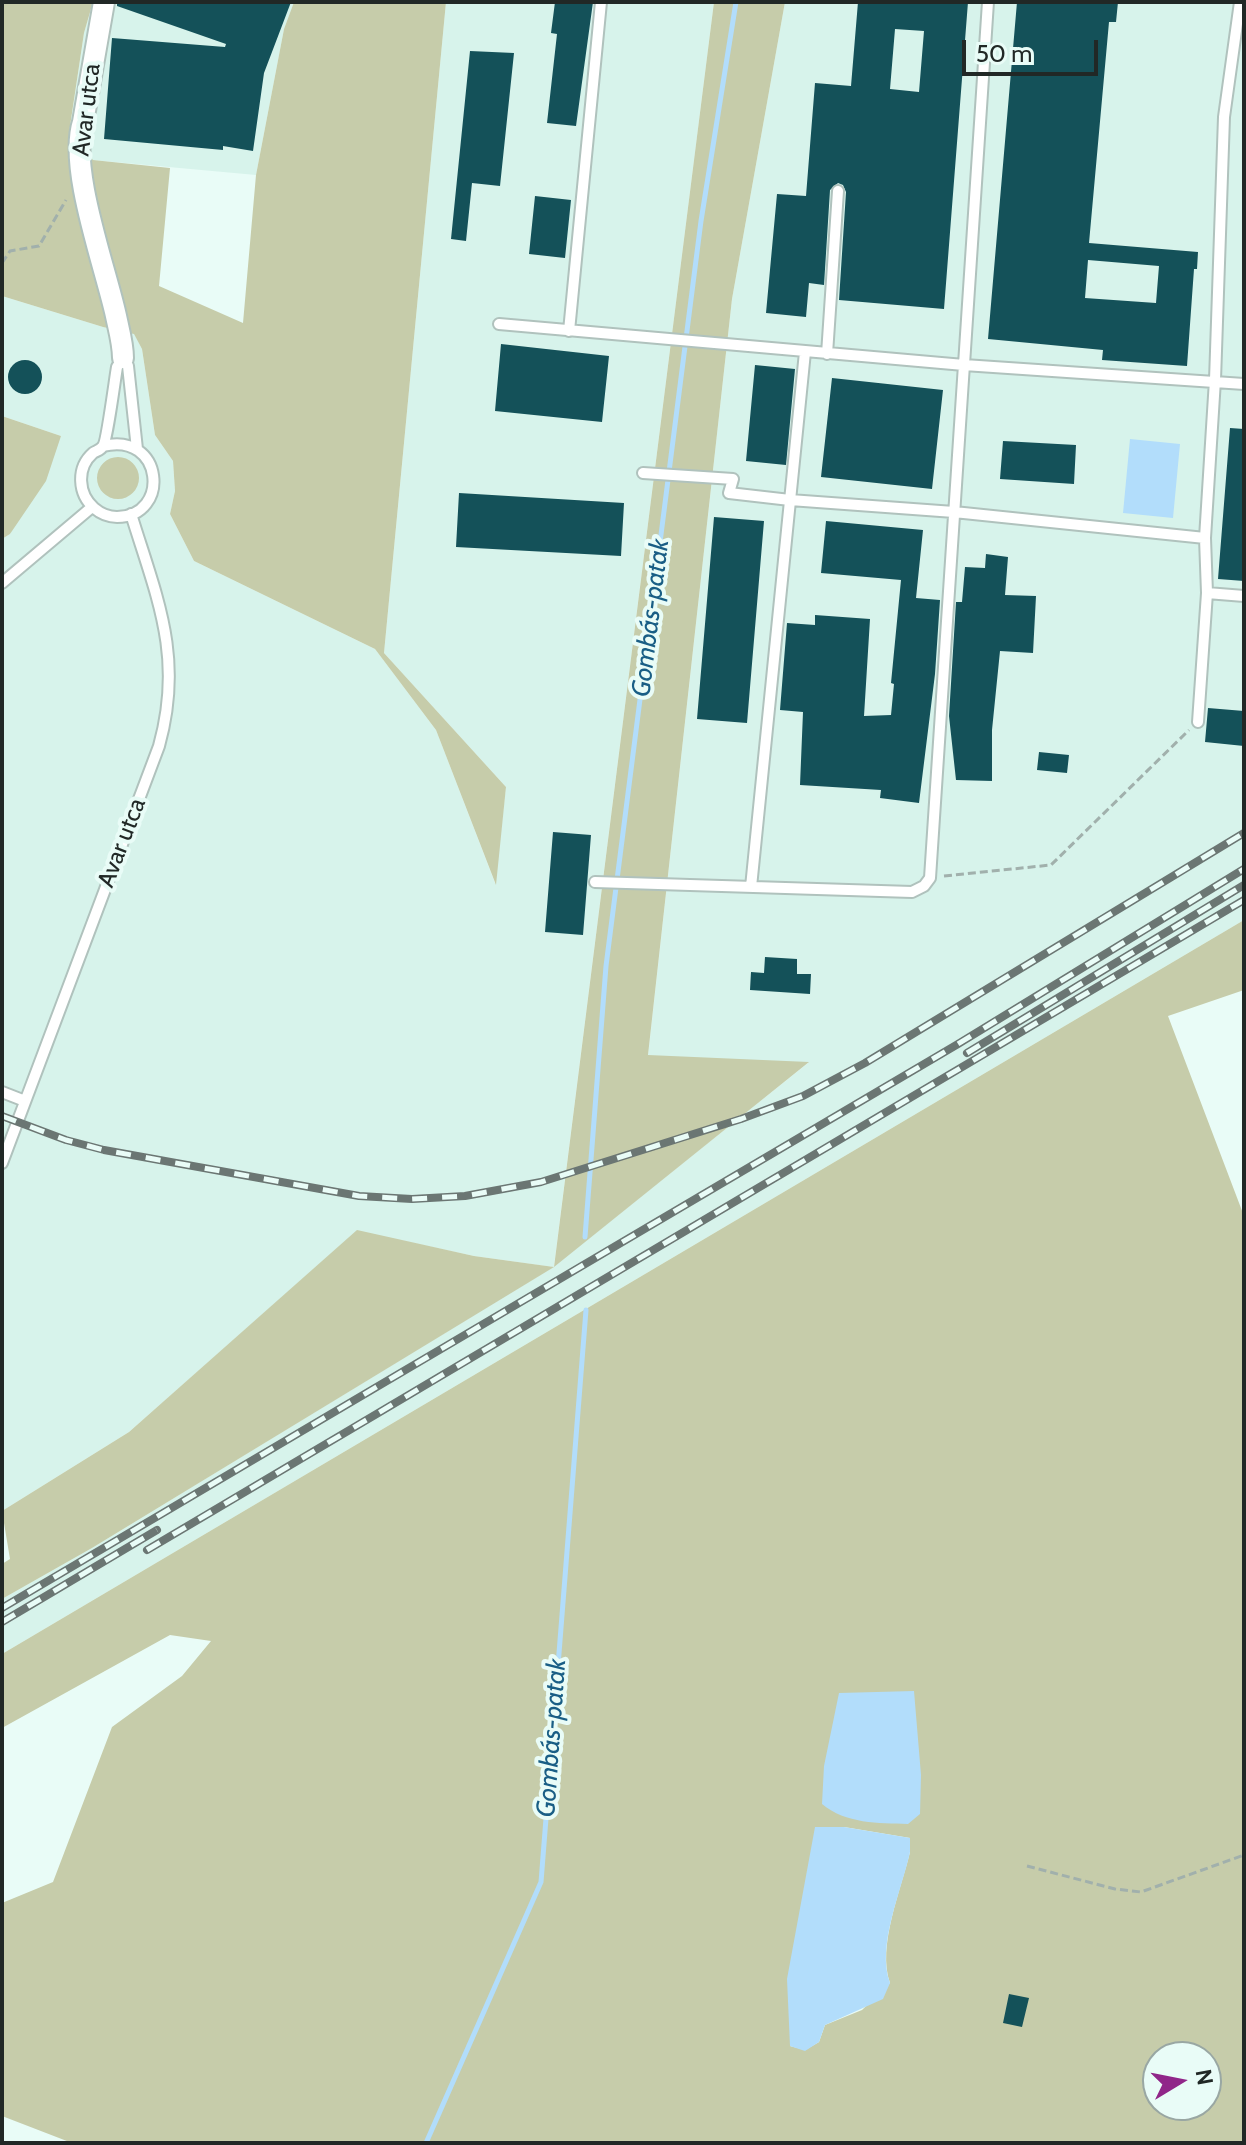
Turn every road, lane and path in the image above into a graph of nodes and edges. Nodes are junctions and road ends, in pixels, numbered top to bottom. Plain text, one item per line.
1 (104, 2) edge
2 (601, 2) edge
3 (988, 2) edge
4 (1240, 2) edge
5 (68, 190) dead end
6 (838, 191) dead end
7 (2, 263) edge
8 (499, 324) dead end
9 (569, 331) junction
10 (805, 352) junction
11 (827, 354) junction
12 (123, 358) junction
13 (964, 365) junction
14 (1215, 380) junction
15 (1244, 384) edge
16 (103, 446) junction
17 (137, 449) junction
18 (643, 473) dead end
19 (790, 500) junction
20 (92, 507) junction
21 (954, 512) junction
22 (131, 514) junction
23 (1205, 538) junction
24 (2, 583) edge
25 (1207, 593) junction
26 (1244, 596) edge
27 (1198, 722) joint
28 (930, 878) junction
29 (595, 882) dead end
30 (751, 887) junction
31 (2, 1092) edge
32 (25, 1101) junction
33 (2, 1163) edge
34 (1244, 1855) edge
35 (1027, 1866) dead end

1 - 12 street, Avar utca
2 - 9 lane
3 - 13 lane
4 - 14 lane
5 - 7 path
6 - 11 lane
8 - 9 lane
9 - 10 lane
10 - 11 lane
10 - 19 lane
11 - 13 lane
12 - 16 lane, Avar utca
12 - 17 lane, Avar utca
13 - 14 lane
13 - 21 lane
14 - 15 lane
14 - 23 lane
16 - 17 lane
16 - 20 lane, Avar utca
17 - 22 lane, Avar utca
18 - 19 lane
19 - 21 lane
19 - 30 lane
20 - 22 lane
20 - 24 lane
21 - 23 lane
21 - 28 lane
22 - 32 lane, Avar utca
23 - 25 lane
25 - 26 lane
25 - 27 lane
27 - 28 path
28 - 30 lane
29 - 30 lane
31 - 32 lane
32 - 33 lane, Avar utca
34 - 35 path

